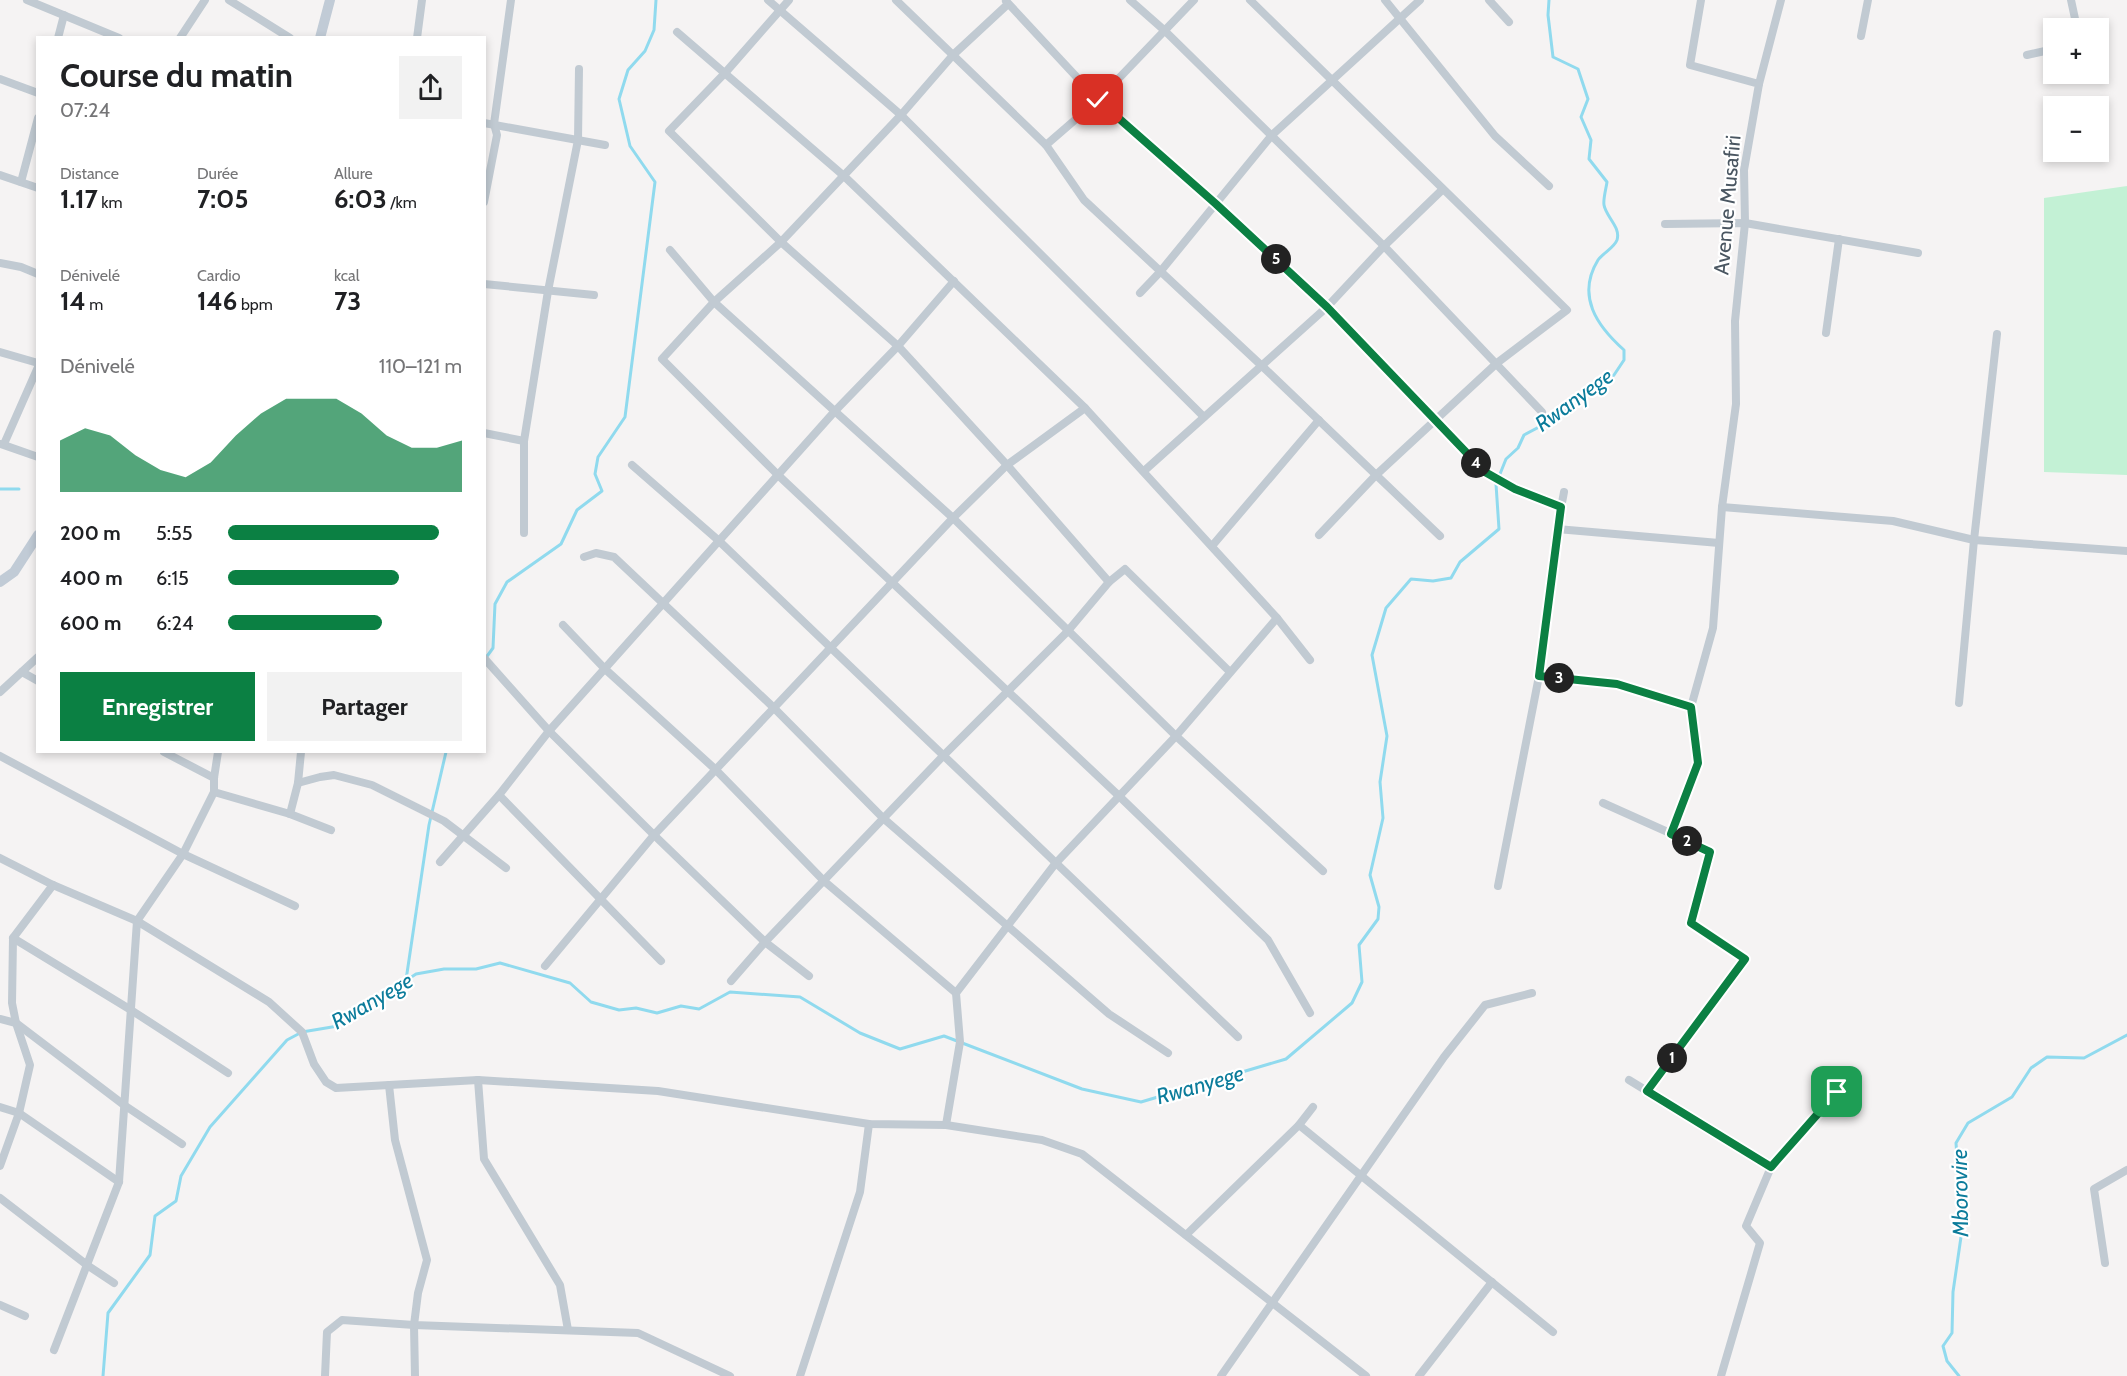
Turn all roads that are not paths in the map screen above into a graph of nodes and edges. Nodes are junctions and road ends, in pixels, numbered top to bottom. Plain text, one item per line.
1 (27, 0) edge
2 (205, 0) edge
3 (229, 0) edge
4 (330, 0) edge
5 (422, 0) edge
6 (511, 0) edge
7 (768, 0) edge
8 (789, 0) edge
9 (896, 0) edge
10 (1130, 0) edge
11 (1194, 0) edge
12 (1250, 0) edge
13 (1385, 0) edge
14 (1420, 0) edge
15 (1489, 0) edge
16 (1701, 0) edge
17 (1781, 0) edge
18 (1868, 0) edge
19 (2071, 0) edge
20 (1006, 2) edge
21 (780, 10) junction
22 (64, 15) junction
23 (2074, 18) edge
24 (1400, 19) junction
25 (1509, 22) dead end
26 (1164, 30) junction
27 (677, 32) dead end
28 (59, 36) edge
29 (115, 36) edge
30 (181, 36) edge
31 (287, 36) edge
32 (321, 36) edge
33 (417, 36) edge
34 (1861, 36) dead end
35 (2043, 51) edge
36 (953, 55) junction
37 (2027, 55) dead end
38 (579, 69) dead end
39 (725, 73) junction
40 (0, 79) edge
41 (1332, 81) junction
42 (1758, 84) junction
43 (36, 92) edge
44 (1098, 100) junction
45 (901, 114) junction
46 (486, 123) edge
47 (494, 124) junction
48 (36, 126) edge
49 (1272, 135) junction
50 (578, 140) junction
51 (605, 145) dead end
52 (1046, 145) junction
53 (0, 175) edge
54 (844, 176) junction
55 (21, 182) junction
56 (1549, 186) dead end
57 (36, 187) edge
58 (1442, 190) junction
59 (486, 192) edge
60 (1216, 204) junction
61 (1745, 223) junction
62 (1665, 224) dead end
63 (1839, 239) junction
64 (782, 242) junction
65 (1384, 246) junction
66 (670, 249) dead end
67 (1918, 253) dead end
68 (0, 263) edge
69 (1160, 272) junction
70 (36, 273) edge
71 (954, 281) junction
72 (486, 284) edge
73 (548, 291) junction
74 (1140, 293) dead end
75 (594, 295) dead end
76 (714, 302) junction
77 (1327, 307) junction
78 (1826, 333) dead end
79 (1997, 334) dead end
80 (898, 346) junction
81 (0, 352) edge
82 (1497, 363) junction
83 (36, 364) edge
84 (1262, 366) junction
85 (36, 369) edge
86 (1085, 408) junction
87 (835, 411) junction
88 (1542, 412) dead end
89 (1204, 417) junction
90 (1434, 419) junction
91 (1319, 420) junction
92 (486, 433) edge
93 (525, 441) junction
94 (2, 444) edge
95 (36, 456) edge
96 (632, 465) dead end
97 (1007, 465) junction
98 (1144, 471) junction
99 (778, 475) junction
100 (1376, 475) junction
101 (1564, 492) dead end
102 (1561, 507) junction
103 (1722, 507) junction
104 (953, 518) junction
105 (1557, 530) junction
106 (524, 534) dead end
107 (1319, 535) dead end
108 (1440, 536) dead end
109 (36, 538) edge
110 (718, 540) junction
111 (1974, 540) junction
112 (1719, 543) junction
113 (1212, 546) junction
114 (2127, 551) edge
115 (584, 557) dead end
116 (0, 582) edge
117 (1109, 582) junction
118 (891, 584) junction
119 (662, 605) junction
120 (1277, 618) junction
121 (563, 625) dead end
122 (1067, 632) junction
123 (830, 647) junction
124 (36, 659) edge
125 (487, 660) edge
126 (1310, 660) dead end
127 (605, 669) junction
128 (22, 672) junction
129 (1230, 672) junction
130 (1539, 676) junction
131 (36, 680) edge
132 (0, 692) edge
133 (1007, 692) junction
134 (1959, 703) dead end
135 (773, 707) junction
136 (1691, 707) junction
137 (549, 731) junction
138 (1176, 736) junction
139 (166, 753) edge
140 (218, 753) edge
141 (301, 753) edge
142 (944, 755) junction
143 (2, 760) edge
144 (715, 769) junction
145 (214, 778) junction
146 (298, 783) junction
147 (214, 792) junction
148 (499, 795) junction
149 (1118, 795) junction
150 (1603, 803) dead end
151 (290, 814) junction
152 (883, 818) junction
153 (331, 830) dead end
154 (1671, 834) junction
155 (463, 835) junction
156 (654, 835) junction
157 (183, 854) junction
158 (0, 858) edge
159 (440, 862) dead end
160 (1055, 864) junction
161 (506, 868) dead end
162 (1323, 871) dead end
163 (824, 881) junction
164 (53, 885) junction
165 (1498, 886) dead end
166 (602, 899) junction
167 (295, 906) dead end
168 (137, 921) junction
169 (1007, 926) junction
170 (13, 938) junction
171 (765, 942) junction
172 (661, 960) dead end
173 (545, 966) dead end
174 (809, 976) dead end
175 (731, 981) dead end
176 (956, 993) junction
177 (1532, 993) dead end
178 (131, 1010) junction
179 (1310, 1013) dead end
180 (0, 1019) edge
181 (16, 1023) junction
182 (1238, 1036) dead end
183 (1167, 1053) dead end
184 (228, 1073) dead end
185 (478, 1080) junction
186 (1629, 1080) dead end
187 (389, 1085) junction
188 (1647, 1091) junction
189 (1837, 1092) dead end
190 (124, 1105) junction
191 (0, 1107) edge
192 (1313, 1107) dead end
193 (20, 1113) junction
194 (869, 1124) junction
195 (946, 1125) junction
196 (1299, 1125) junction
197 (182, 1143) dead end
198 (0, 1166) edge
199 (1771, 1167) junction
200 (2127, 1170) edge
201 (1361, 1176) junction
202 (119, 1182) junction
203 (0, 1198) edge
204 (1186, 1235) junction
205 (2105, 1263) dead end
206 (87, 1265) junction
207 (1492, 1282) junction
208 (114, 1283) dead end
209 (1273, 1304) junction
210 (0, 1305) edge
211 (25, 1316) dead end
212 (414, 1325) junction
213 (568, 1330) junction
214 (1553, 1332) dead end
215 (54, 1350) dead end
216 (325, 1376) edge
217 (416, 1376) edge
218 (730, 1376) edge
219 (800, 1376) edge
220 (1221, 1376) edge
221 (1366, 1376) edge
222 (1419, 1376) edge
223 (1721, 1376) edge

1 - 22 street
2 - 30 street
3 - 31 street
4 - 32 street
5 - 33 street
6 - 47 street
7 - 21 street
8 - 21 street
9 - 36 street
10 - 26 street
11 - 26 street
12 - 41 street
13 - 24 street
14 - 24 street
15 - 25 street
16 - 42 street
17 - 42 street, Avenue Musafiri
18 - 34 street
19 - 23 street
20 - 36 street
20 - 44 street
21 - 39 street
21 - 45 street
22 - 28 street
22 - 29 street
24 - 41 street
24 - 56 street
26 - 44 street
26 - 49 street
27 - 39 street
35 - 37 street
36 - 45 street
36 - 52 street
38 - 50 street
39 - 54 street
39 - 64 street
40 - 43 street
41 - 49 street
41 - 58 street
42 - 61 street, Avenue Musafiri
44 - 52 street
44 - 60 street
45 - 54 street
45 - 89 street
46 - 47 street
47 - 50 street
47 - 59 street
48 - 55 street
49 - 60 street
49 - 65 street
50 - 51 street
50 - 73 street
52 - 69 street
53 - 55 street
54 - 64 street
54 - 71 street
55 - 57 street
58 - 65 street
58 - 82 street
60 - 69 street
60 - 77 street
61 - 62 street
61 - 63 street
61 - 103 street, Avenue Musafiri
63 - 67 street
63 - 78 street
64 - 76 street
64 - 80 street
65 - 77 street
65 - 82 street
66 - 76 street
68 - 70 street
69 - 74 street
69 - 84 street
71 - 80 street
71 - 86 street
72 - 73 street
73 - 75 street
73 - 93 street
76 - 87 street
76 - 99 street
77 - 84 street
77 - 90 street
79 - 111 street
80 - 87 street
80 - 97 street
81 - 83 street
82 - 88 street
82 - 90 street
84 - 89 street
84 - 91 street
85 - 94 street
86 - 97 street
86 - 98 street
87 - 99 street
87 - 104 street
89 - 98 street
90 - 100 street
90 - 102 street
91 - 100 street
91 - 113 street
92 - 93 street
93 - 106 street
94 - 95 street
96 - 110 street
97 - 104 street
97 - 117 street
98 - 113 street
99 - 110 street
99 - 118 street
100 - 107 street
100 - 108 street
101 - 102 street
102 - 105 street
103 - 111 street
103 - 112 street, Avenue Musafiri
104 - 118 street
104 - 122 street
105 - 112 street
105 - 130 street
109 - 116 street
110 - 119 street
110 - 123 street
111 - 114 street
111 - 134 street
112 - 136 street, Avenue Musafiri
113 - 120 street
115 - 119 street
117 - 122 street
117 - 129 street
118 - 123 street
118 - 133 street
119 - 127 street
119 - 135 street
120 - 126 street
120 - 129 street
121 - 127 street
122 - 133 street
122 - 138 street
123 - 135 street
123 - 142 street
124 - 128 street
125 - 137 street
127 - 137 street
127 - 144 street
128 - 131 street
128 - 132 street
129 - 138 street
130 - 136 street
130 - 165 street
133 - 142 street
133 - 149 street
135 - 144 street
135 - 152 street
136 - 154 street
137 - 148 street
137 - 156 street
138 - 149 street
138 - 162 street
139 - 145 street
140 - 145 street
141 - 146 street
142 - 152 street
142 - 160 street
143 - 157 street
144 - 156 street
144 - 163 street
145 - 147 street
146 - 151 street
146 - 155 street
147 - 151 street
147 - 157 street
148 - 155 street
148 - 166 street
149 - 160 street
149 - 179 street
150 - 154 street
151 - 153 street
152 - 163 street
152 - 169 street
154 - 188 street
155 - 159 street
155 - 161 street
156 - 166 street
156 - 171 street
157 - 167 street
157 - 168 street
158 - 164 street
160 - 169 street
160 - 182 street
163 - 171 street
163 - 176 street
164 - 168 street
164 - 170 street
166 - 172 street
166 - 173 street
168 - 178 street
168 - 187 street
169 - 176 street
169 - 183 street
170 - 178 street
170 - 181 street
171 - 174 street
171 - 175 street
176 - 195 street
177 - 201 street
178 - 184 street
178 - 190 street
180 - 181 street
181 - 190 street
181 - 193 street
185 - 187 street
185 - 194 street
185 - 213 street
186 - 188 street
187 - 212 street
188 - 199 street
189 - 199 street
190 - 197 street
190 - 202 street
191 - 193 street
192 - 196 street
193 - 198 street
193 - 202 street
194 - 195 street
194 - 219 street
195 - 204 street
196 - 201 street
196 - 204 street
199 - 223 street
200 - 205 street
201 - 207 street
201 - 209 street
202 - 206 street
203 - 206 street
204 - 209 street
206 - 208 street
206 - 215 street
207 - 214 street
207 - 222 street
209 - 220 street
209 - 221 street
210 - 211 street
212 - 213 street
212 - 216 street
212 - 217 street
213 - 218 street

